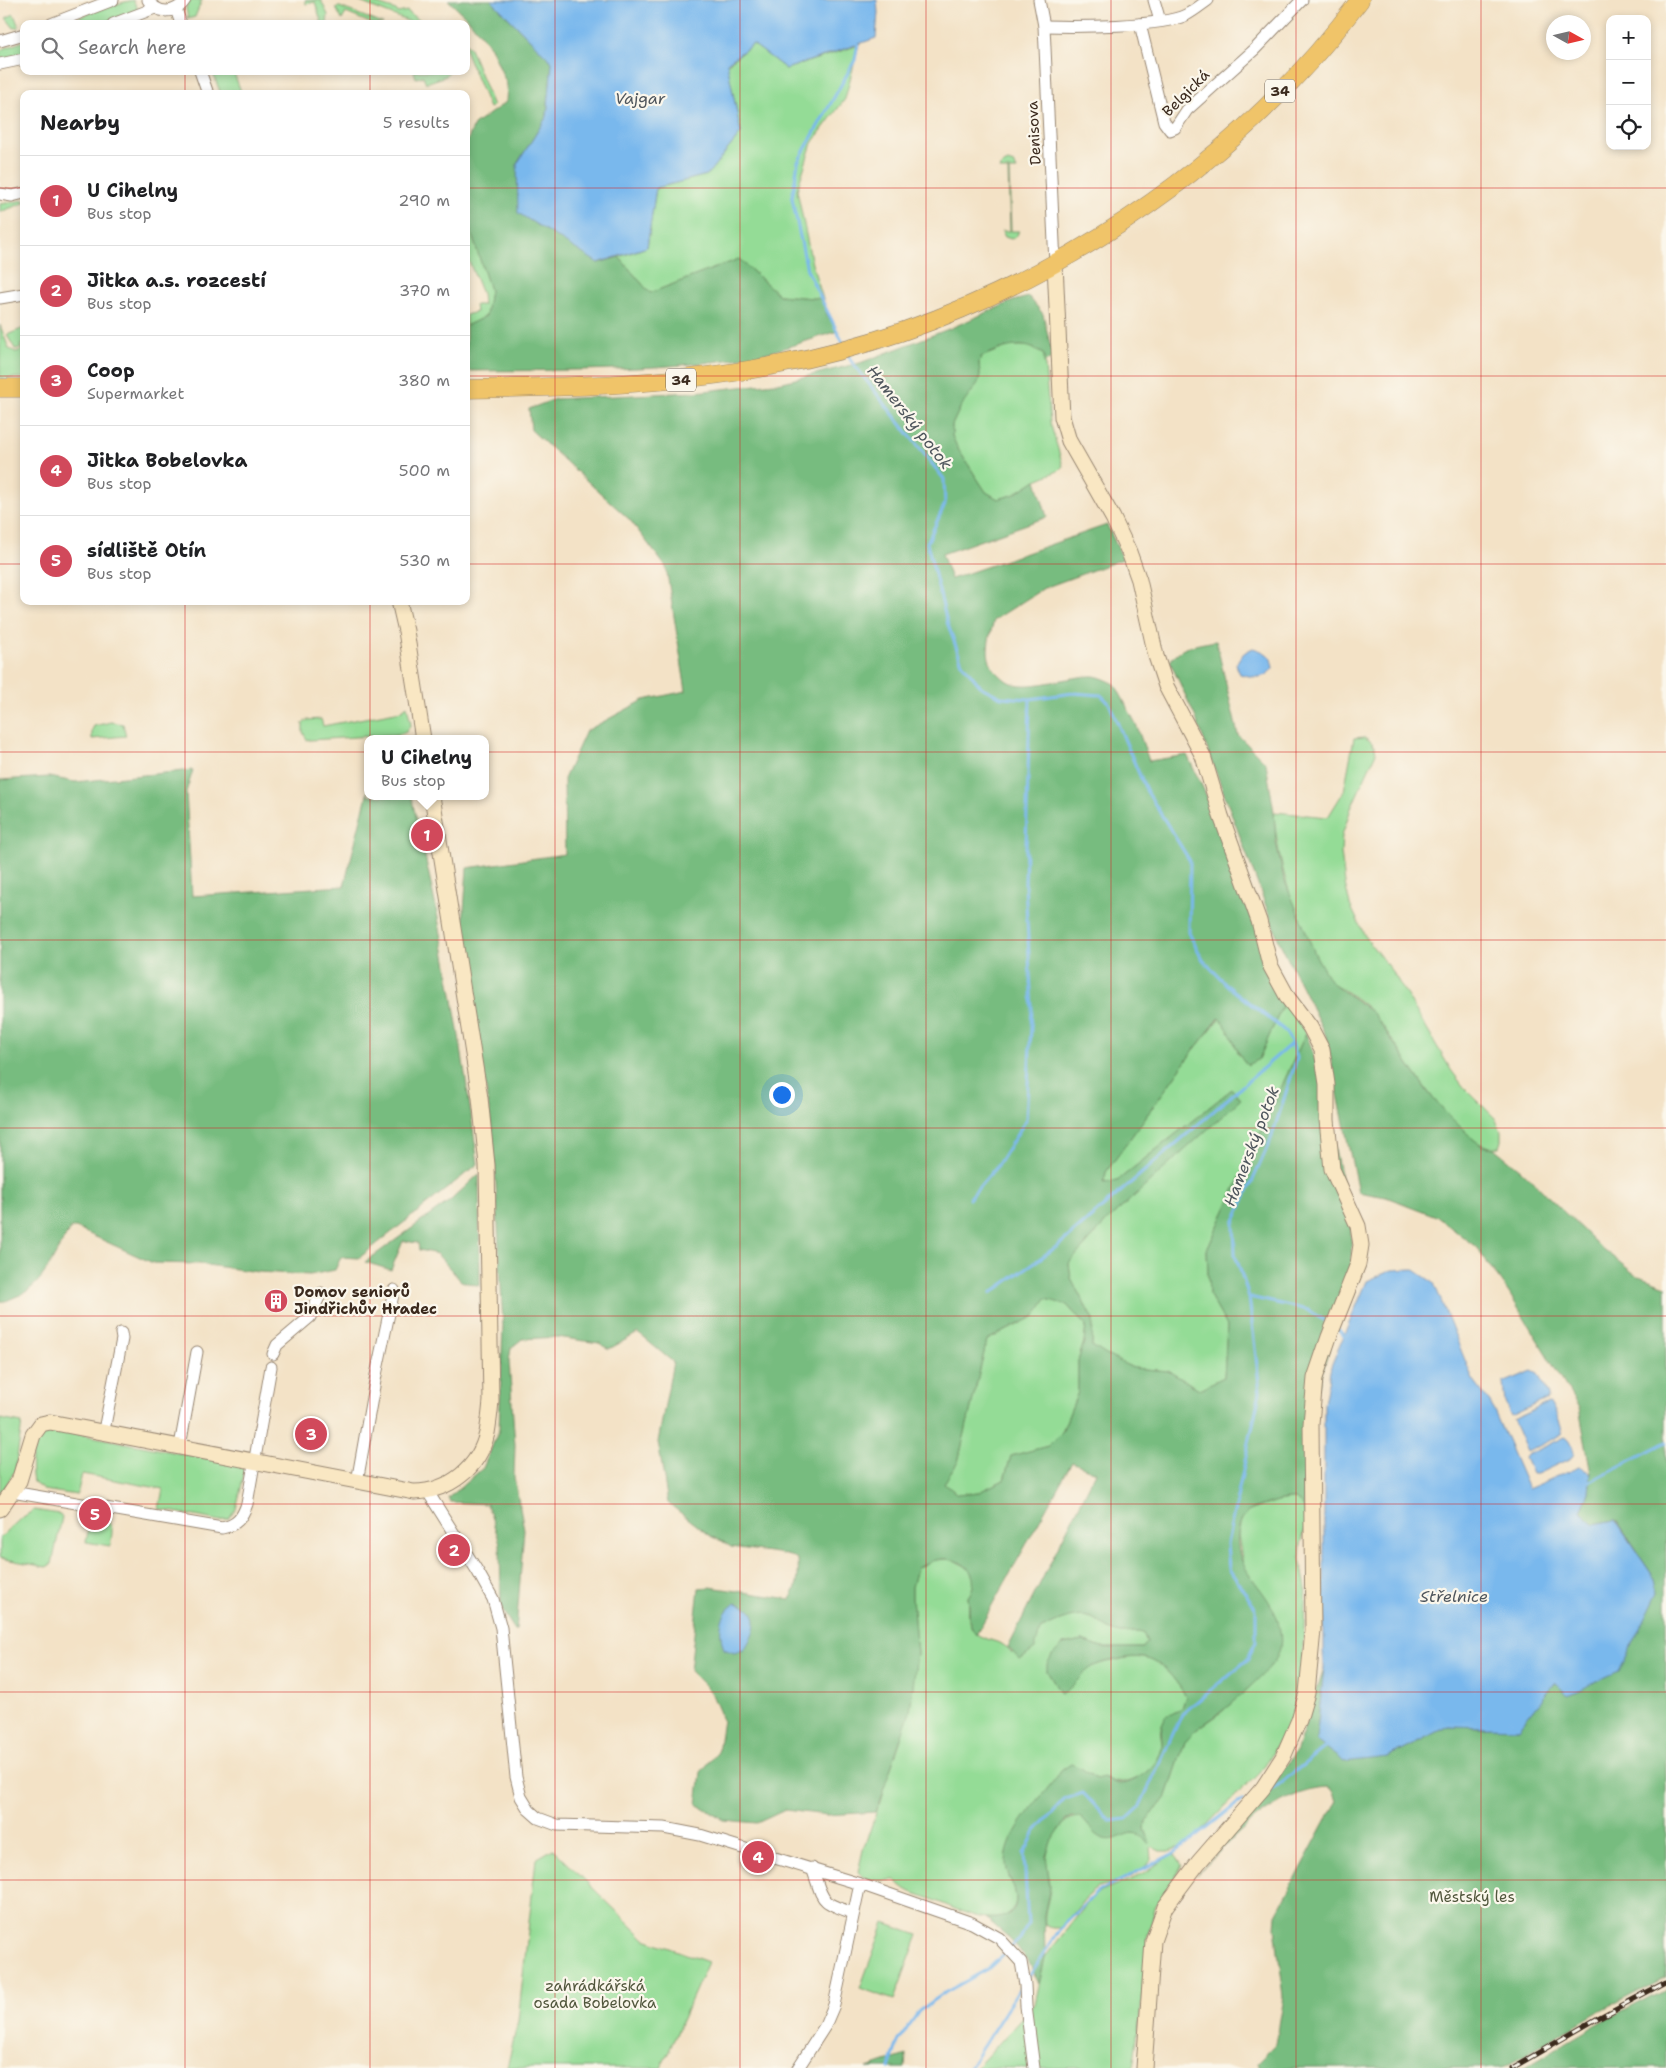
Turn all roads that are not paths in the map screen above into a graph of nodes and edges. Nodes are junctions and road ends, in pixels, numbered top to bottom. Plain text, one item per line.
1 (113, 0) edge
2 (185, 0) edge
3 (1040, 0) edge
4 (1154, 0) edge
5 (1208, 0) edge
6 (1302, 0) edge
7 (1360, 0) edge
8 (152, 4) edge
9 (176, 9) junction
10 (61, 20) edge
11 (121, 20) edge
12 (180, 20) edge
13 (1160, 21) junction
14 (1140, 24) junction
15 (1044, 26) junction
16 (20, 35) edge
17 (0, 41) edge
18 (20, 60) edge
19 (0, 64) edge
20 (201, 75) edge
21 (207, 90) edge
22 (0, 194) edge
23 (20, 194) edge
24 (1054, 264) junction
25 (20, 295) edge
26 (0, 298) edge
27 (0, 388) edge
28 (20, 388) edge
29 (470, 390) edge
30 (400, 605) edge
31 (422, 735) edge
32 (433, 800) edge
33 (394, 1290) dead end
34 (321, 1293) dead end
35 (121, 1333) dead end
36 (197, 1352) dead end
37 (273, 1354) dead end
38 (271, 1367) dead end
39 (105, 1425) dead end
40 (180, 1446) junction
41 (254, 1461) junction
42 (357, 1482) junction
43 (12, 1492) junction
44 (428, 1492) junction
45 (0, 1509) edge
46 (812, 1868) junction
47 (860, 1884) junction
48 (853, 1913) junction
49 (798, 2068) edge
50 (1034, 2068) edge
51 (1144, 2068) edge

1 - 10 street
2 - 9 street
3 - 15 street, Denisova
4 - 13 street
5 - 13 street
6 - 14 street, Belgická
7 - 24 main road, 34
8 - 9 street
8 - 11 street
9 - 12 street
13 - 14 street
14 - 15 street
15 - 24 street, Denisova
16 - 17 street
18 - 19 street
20 - 21 street
22 - 23 street
24 - 29 main road, 34
24 - 51 street
25 - 26 street
27 - 28 main road
30 - 31 street
32 - 44 street
33 - 42 street
34 - 37 street
35 - 39 street
36 - 40 street
38 - 41 street
40 - 41 street
40 - 43 street
41 - 42 street
41 - 43 street
42 - 44 street
43 - 45 street
44 - 46 street
46 - 47 street
46 - 48 street
47 - 48 street
47 - 50 street
48 - 49 street

